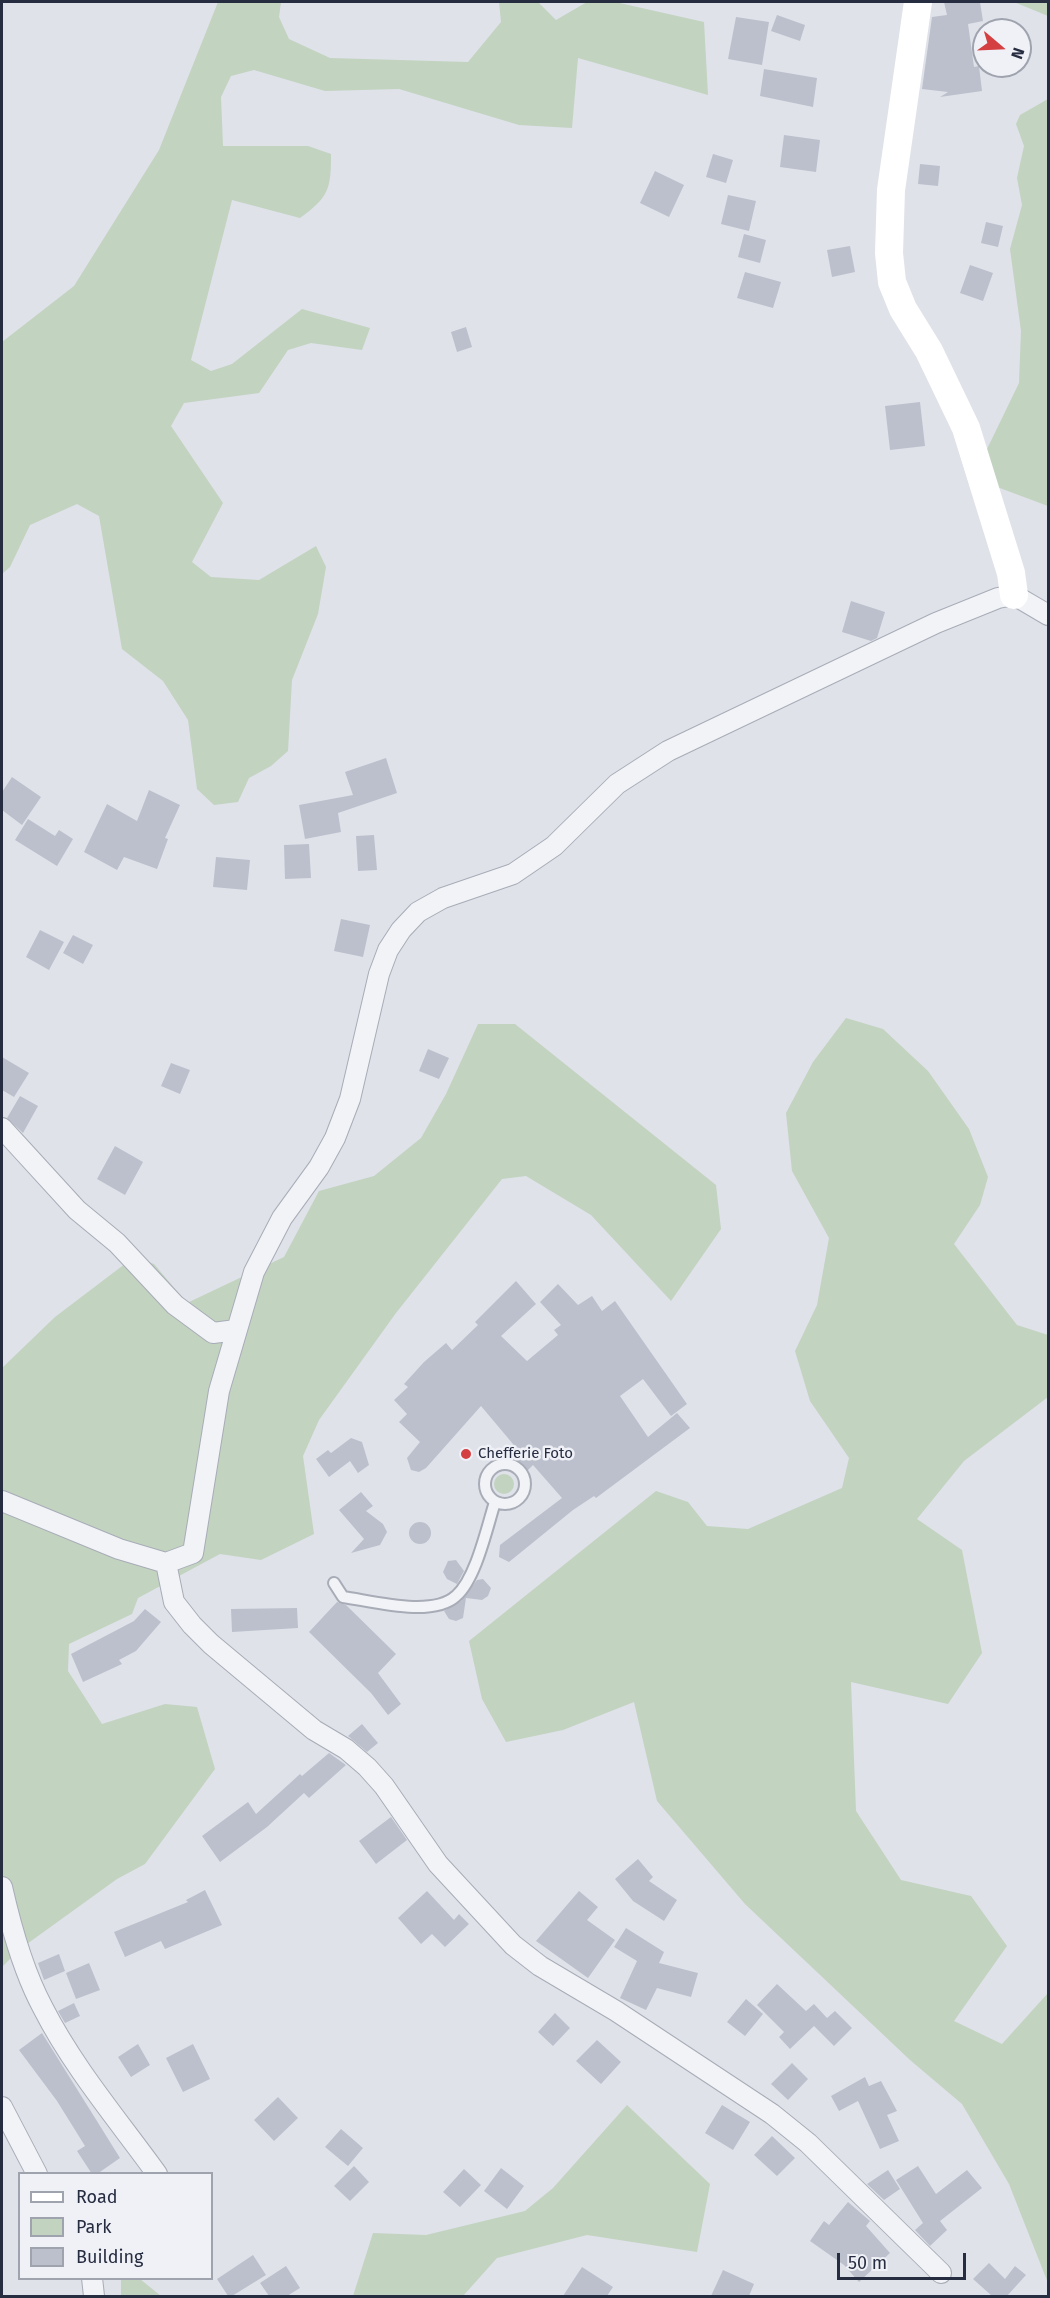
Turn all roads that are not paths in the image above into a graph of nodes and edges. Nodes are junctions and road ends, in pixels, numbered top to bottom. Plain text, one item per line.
1 (918, 2) edge
2 (1014, 595) junction
3 (1048, 615) edge
4 (2, 1128) edge
5 (236, 1330) junction
6 (2, 1501) edge
7 (495, 1502) dead end
8 (166, 1563) junction
9 (334, 1582) dead end
10 (2, 1887) edge
11 (2, 2107) edge
12 (36, 2172) edge
13 (156, 2172) edge
14 (941, 2273) dead end
15 (92, 2280) edge
16 (94, 2296) edge

1 - 2 street
2 - 3 street
2 - 5 street
4 - 5 street
5 - 8 street
6 - 8 street
7 - 9 lane
8 - 14 street
10 - 13 street
11 - 12 street
15 - 16 street

